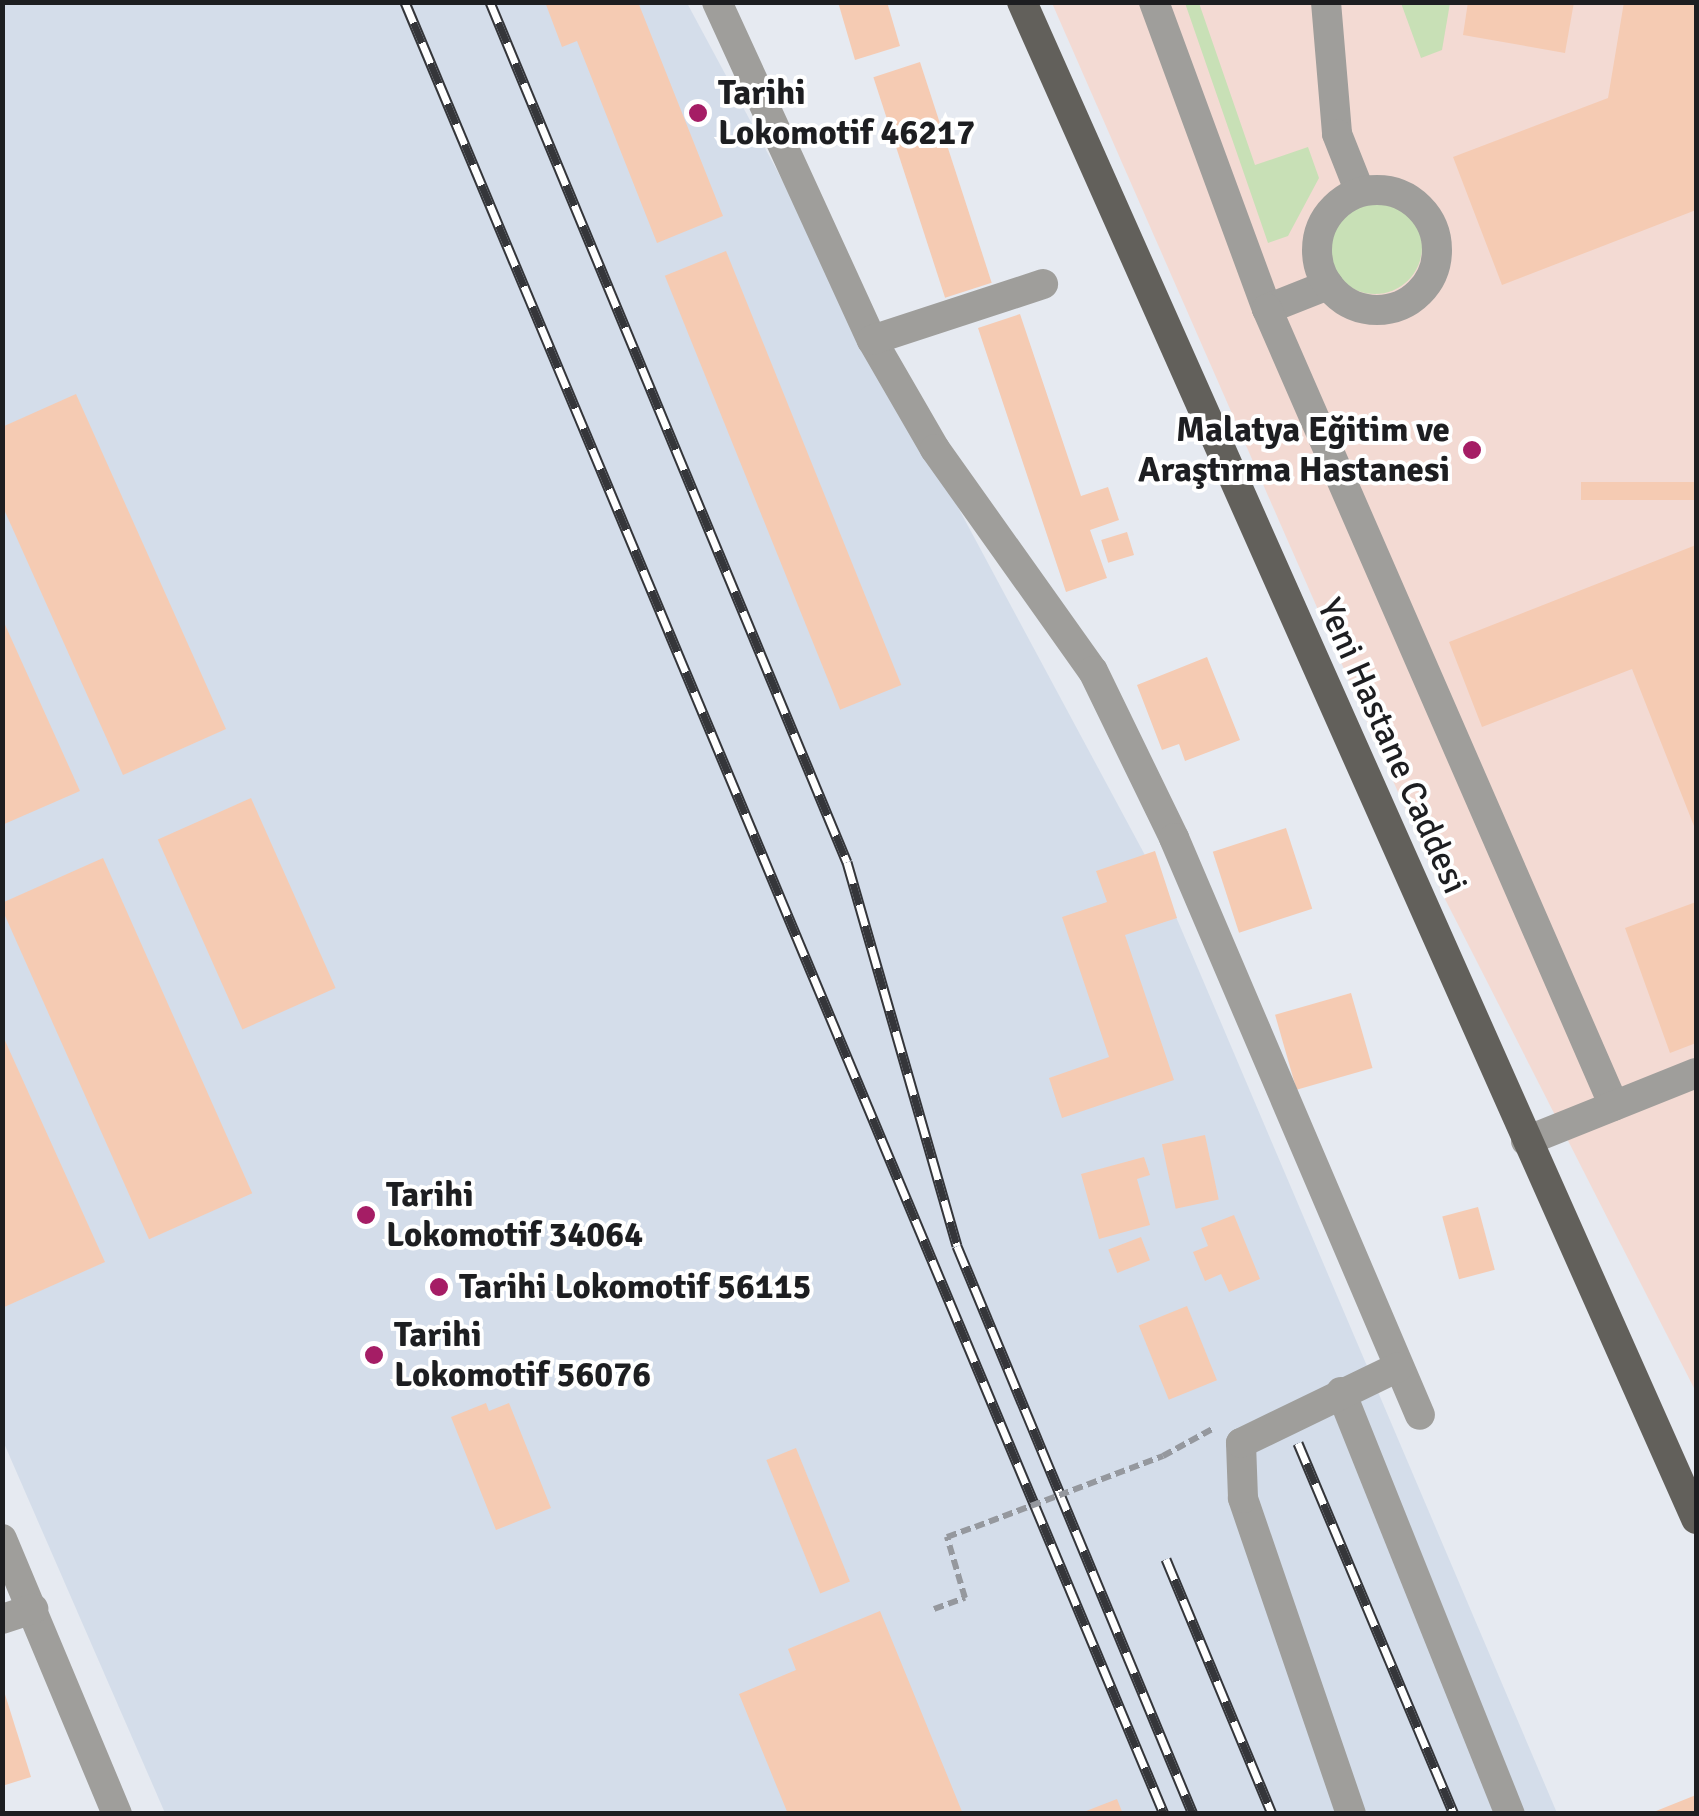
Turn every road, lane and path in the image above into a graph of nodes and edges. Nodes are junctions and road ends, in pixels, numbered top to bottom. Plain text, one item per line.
1 (717, 2) edge
2 (1022, 2) edge
3 (1154, 2) edge
4 (1326, 2) edge
5 (1360, 192) junction
6 (1043, 284) dead end
7 (1328, 286) junction
8 (1267, 309) junction
9 (872, 340) junction
10 (1696, 1073) edge
11 (1614, 1106) junction
12 (1526, 1141) junction
13 (1398, 1367) junction
14 (1341, 1392) junction
15 (1420, 1415) dead end
16 (1226, 1422) dead end
17 (1696, 1519) edge
18 (2, 1539) edge
19 (33, 1609) junction
20 (934, 1609) dead end
21 (2, 1619) edge
22 (118, 1814) edge
23 (1351, 1814) edge
24 (1510, 1814) edge

1 - 9 street
2 - 12 main road, Yeni Hastane Caddesi
3 - 8 street
4 - 5 street
5 - 7 street
5 - 7 street
6 - 9 street
7 - 8 street
8 - 11 street
9 - 13 street
10 - 11 street
11 - 12 street
12 - 17 main road, Yeni Hastane Caddesi
13 - 14 street
13 - 15 street
14 - 23 street
14 - 24 street
16 - 20 path, bridge
18 - 19 street
19 - 21 street
19 - 22 street

